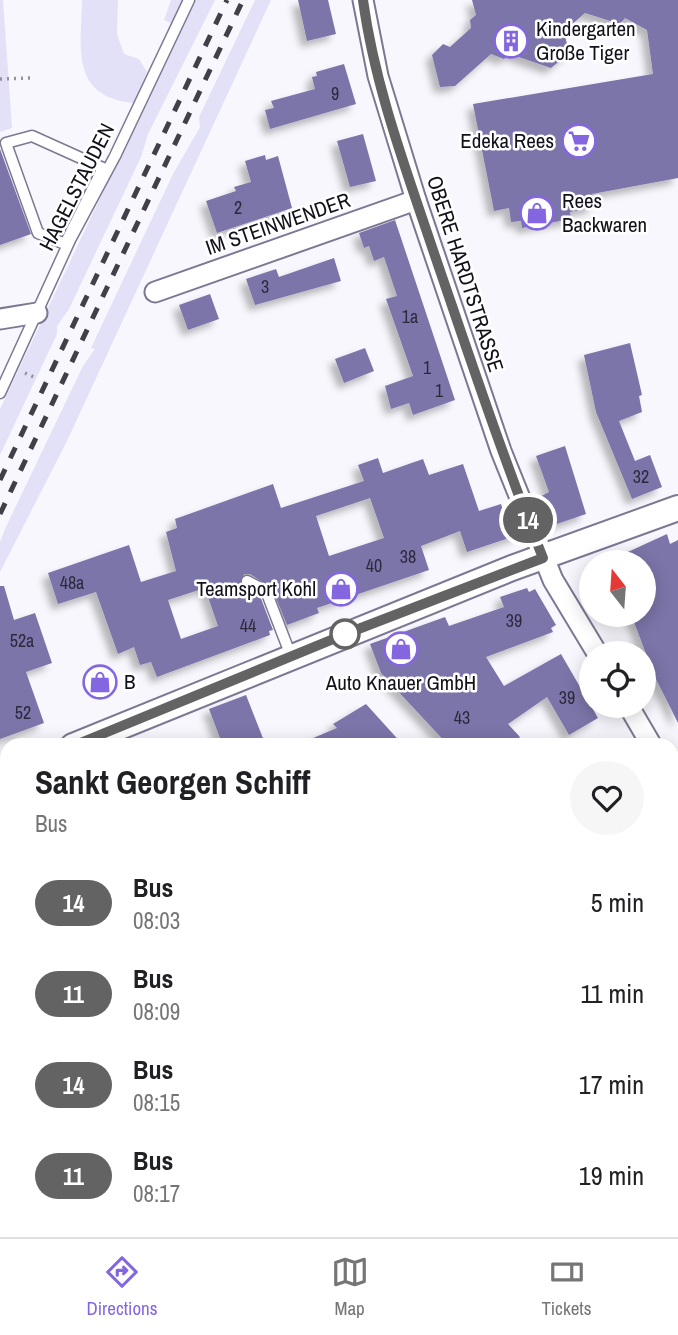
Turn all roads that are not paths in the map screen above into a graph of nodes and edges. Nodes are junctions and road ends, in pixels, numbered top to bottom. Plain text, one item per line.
1 (189, 0) edge
2 (363, 0) edge
3 (416, 200) junction
4 (38, 233) joint
5 (155, 292) dead end
6 (37, 313) junction
7 (0, 319) edge
8 (0, 393) edge
9 (678, 508) edge
10 (543, 558) junction
11 (247, 581) dead end
12 (590, 641) edge
13 (291, 657) junction
14 (636, 718) edge
15 (93, 738) edge
16 (647, 738) edge

1 - 6 lane, HAGELSTAUDEN
2 - 3 street, OBERE HARDTSTRASSE
3 - 5 street, IM STEINWENDER
3 - 10 street, OBERE HARDTSTRASSE
4 - 4 lane
6 - 7 street
6 - 8 lane, HAGELSTAUDEN
9 - 10 street
10 - 12 street, OBERE HARDTSTRASSE
10 - 13 street
11 - 13 lane
13 - 15 street
14 - 16 street

